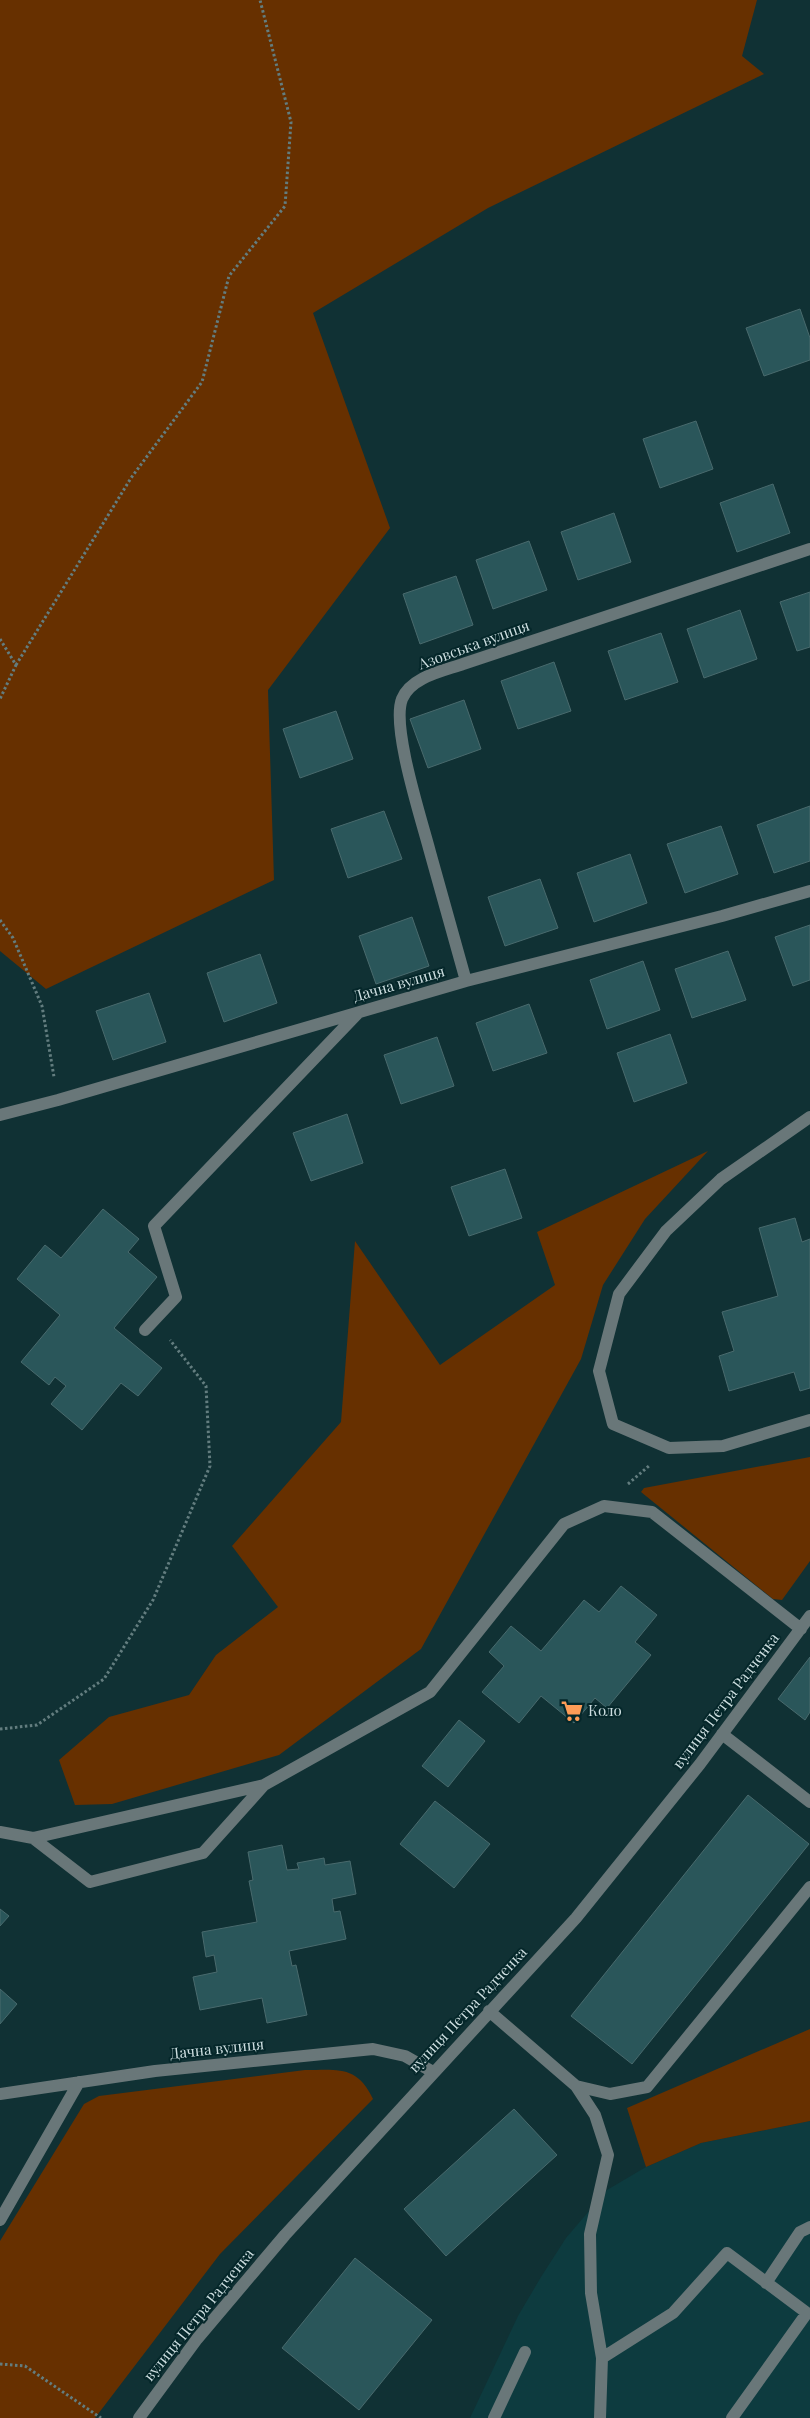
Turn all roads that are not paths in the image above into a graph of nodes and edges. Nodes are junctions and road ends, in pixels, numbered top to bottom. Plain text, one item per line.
1 (810, 549) edge
2 (810, 891) edge
3 (466, 981) junction
4 (359, 1012) junction
5 (0, 1115) edge
6 (810, 1117) edge
7 (145, 1330) dead end
8 (810, 1420) edge
9 (810, 1616) edge
10 (801, 1629) junction
11 (722, 1734) junction
12 (264, 1785) junction
13 (810, 1802) edge
14 (0, 1832) edge
15 (33, 1838) junction
16 (810, 1887) edge
17 (489, 2011) junction
18 (433, 2072) junction
19 (79, 2082) junction
20 (576, 2086) junction
21 (0, 2094) edge
22 (0, 2220) edge
23 (810, 2227) edge
24 (766, 2283) junction
25 (525, 2352) dead end
26 (602, 2358) junction
27 (139, 2418) edge
28 (494, 2418) edge
29 (600, 2418) edge
30 (732, 2418) edge

1 - 3 street, Азовська вулиця
2 - 3 street, Дачна вулиця
3 - 4 street, Дачна вулиця
4 - 5 street, Дачна вулиця
4 - 7 street
6 - 8 street
9 - 10 street, вулиця Петра Радченка
10 - 11 street, вулиця Петра Радченка
10 - 12 street
11 - 13 street
11 - 17 street, вулиця Петра Радченка
12 - 15 street
12 - 15 street
14 - 15 street
16 - 20 street
17 - 18 street, вулиця Петра Радченка
17 - 20 street
18 - 19 street, Дачна вулиця
18 - 27 street, вулиця Петра Радченка
19 - 21 street, Дачна вулиця
19 - 22 street
20 - 26 street
23 - 24 street
24 - 26 street
24 - 30 street
25 - 28 street
26 - 29 street

